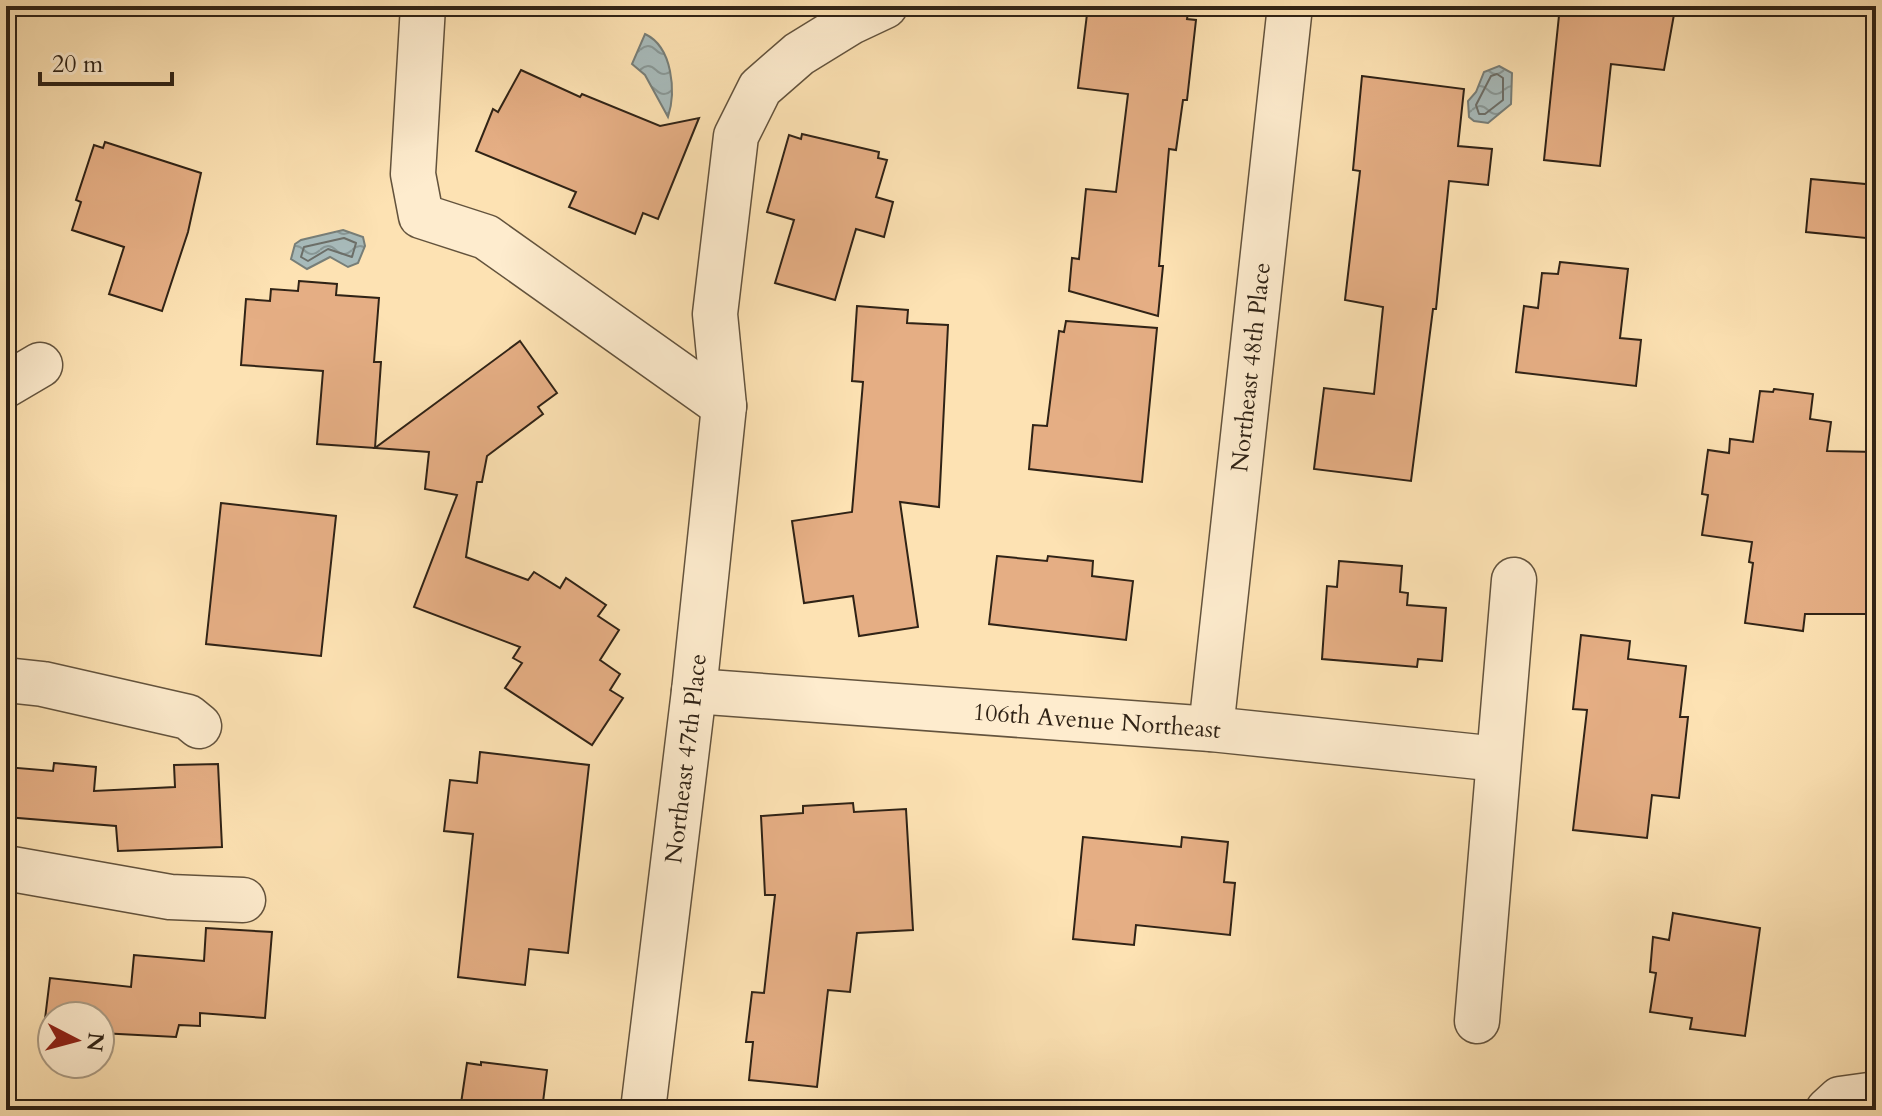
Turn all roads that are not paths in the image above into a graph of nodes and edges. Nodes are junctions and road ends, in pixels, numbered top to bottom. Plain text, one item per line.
1 (423, 6) edge
2 (885, 6) edge
3 (1290, 6) edge
4 (724, 406) junction
5 (1514, 580) dead end
6 (6, 680) edge
7 (694, 691) junction
8 (199, 726) dead end
9 (1211, 729) junction
10 (1498, 759) junction
11 (6, 868) edge
12 (243, 900) dead end
13 (1477, 1021) dead end
14 (1876, 1094) edge
15 (643, 1110) edge
16 (1828, 1110) edge

1 - 4 street
2 - 4 street, Northeast 47th Place
3 - 9 street, Northeast 48th Place
4 - 7 street, Northeast 47th Place
5 - 10 street
6 - 8 street
7 - 9 street, 106th Avenue Northeast
7 - 15 street, Northeast 47th Place
9 - 10 street, 106th Avenue Northeast
10 - 13 street
11 - 12 street
14 - 16 street

